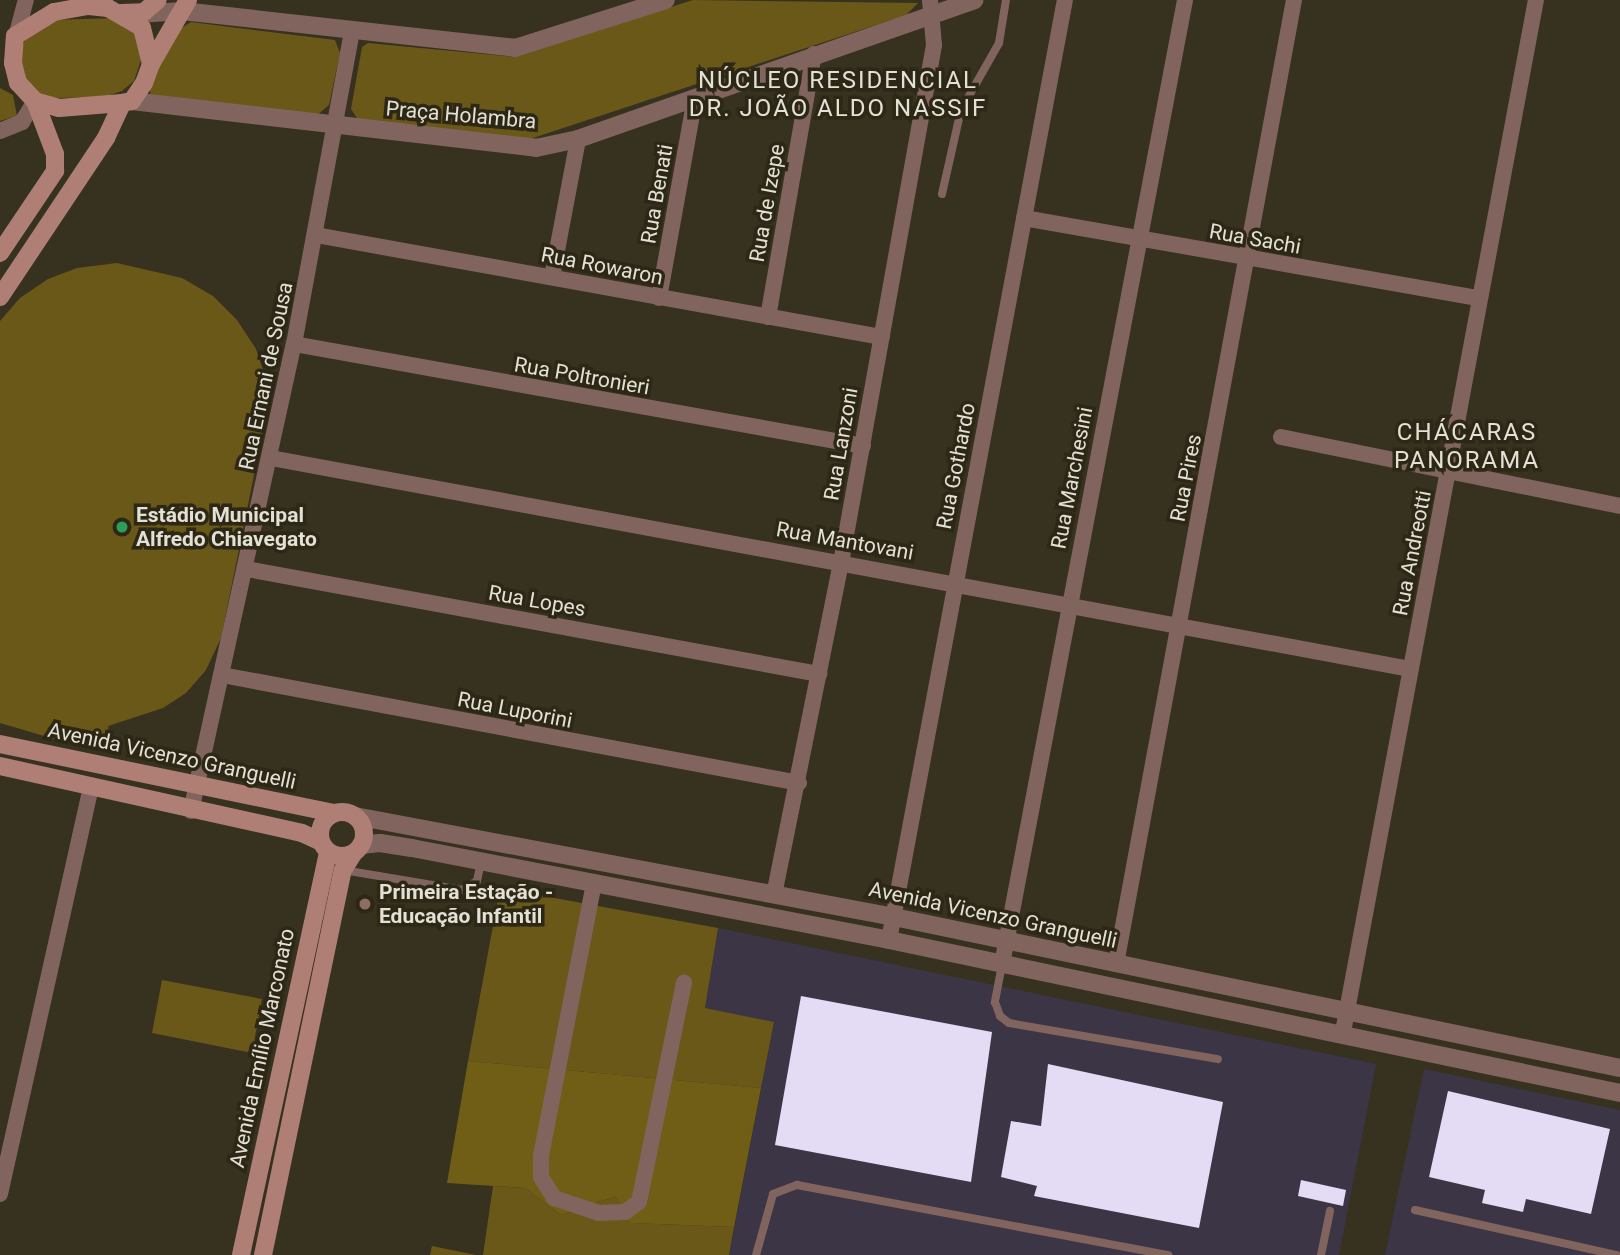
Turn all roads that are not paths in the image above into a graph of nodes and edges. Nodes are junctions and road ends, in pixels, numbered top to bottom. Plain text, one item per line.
1 (26, 0) edge
2 (158, 0) edge
3 (666, 0) edge
4 (974, 0) edge
5 (1006, 0) edge
6 (1065, 0) edge
7 (1185, 0) edge
8 (1294, 0) edge
9 (1536, 0) edge
10 (60, 5) edge
11 (185, 5) edge
12 (931, 7) edge
13 (129, 13) junction
14 (352, 30) junction
15 (11, 35) edge
16 (814, 54) junction
17 (151, 64) junction
18 (9, 80) edge
19 (695, 97) junction
20 (35, 101) junction
21 (127, 102) junction
22 (336, 125) junction
23 (0, 131) edge
24 (578, 138) junction
25 (942, 194) dead end
26 (1024, 218) junction
27 (316, 235) junction
28 (1139, 239) junction
29 (0, 253) edge
30 (1249, 259) junction
31 (552, 277) junction
32 (0, 297) edge
33 (659, 298) junction
34 (1478, 299) junction
35 (768, 317) junction
36 (882, 337) junction
37 (294, 344) junction
38 (1281, 437) dead end
39 (863, 446) junction
40 (271, 458) junction
41 (1450, 472) junction
42 (1620, 506) edge
43 (841, 563) junction
44 (247, 569) junction
45 (956, 582) junction
46 (1069, 605) junction
47 (1180, 623) junction
48 (1411, 669) junction
49 (819, 674) junction
50 (222, 676) junction
51 (0, 744) edge
52 (0, 766) edge
53 (799, 783) junction
54 (197, 785) junction
55 (91, 787) junction
56 (191, 811) junction
57 (334, 813) junction
58 (355, 816) junction
59 (324, 846) junction
60 (357, 849) junction
61 (481, 861) junction
62 (343, 870) junction
63 (594, 883) junction
64 (774, 895) junction
65 (894, 918) junction
66 (889, 940) junction
67 (1007, 942) junction
68 (1002, 964) junction
69 (1116, 964) junction
70 (684, 983) dead end
71 (1348, 1010) junction
72 (1412, 1023) junction
73 (1343, 1032) junction
74 (1407, 1047) junction
75 (1525, 1049) junction
76 (1219, 1059) dead end
77 (1620, 1068) edge
78 (1521, 1071) junction
79 (1620, 1093) edge
80 (3, 1163) edge
81 (0, 1194) edge
82 (1415, 1210) dead end
83 (1330, 1211) dead end
84 (241, 1255) edge
85 (263, 1255) edge
86 (756, 1255) edge
87 (1168, 1255) edge
88 (1321, 1255) edge
89 (1617, 1255) edge

1 - 15 street
2 - 13 main road
3 - 14 street
4 - 12 street, Praça Holambra
5 - 25 lane
6 - 26 street, Rua Gothardo
7 - 28 street, Rua Marchesini
8 - 30 street, Rua Pires
9 - 34 street, Rua Andreotti
10 - 13 main road
10 - 15 main road
11 - 13 street
11 - 14 street
11 - 17 main road
12 - 16 street, Praça Holambra
12 - 36 street, Rua Lanzoni
13 - 17 main road
14 - 22 street, Rua Ernani de Sousa
15 - 18 main road
16 - 19 street, Praça Holambra
16 - 35 street, Rua de Izepe
17 - 21 main road
18 - 20 main road
19 - 24 street, Praça Holambra
19 - 33 street, Rua Benati
20 - 21 main road
20 - 23 street
20 - 29 main road
21 - 22 street, Praça Holambra
21 - 32 main road
22 - 24 street, Praça Holambra
22 - 27 street, Rua Ernani de Sousa
24 - 31 street
26 - 28 street, Rua Sachi
26 - 45 street, Rua Gothardo
27 - 31 street, Rua Rowaron
27 - 37 street, Rua Ernani de Sousa
28 - 30 street, Rua Sachi
28 - 46 street, Rua Marchesini
30 - 34 street, Rua Sachi
30 - 47 street, Rua Pires
31 - 33 street, Rua Rowaron
33 - 35 street, Rua Rowaron
34 - 41 street, Rua Andreotti
35 - 36 street, Rua Rowaron
36 - 39 street, Rua Lanzoni
37 - 39 street, Rua Poltronieri
37 - 40 street, Rua Ernani de Sousa
38 - 41 street
39 - 43 street, Rua Lanzoni
40 - 43 street, Rua Mantovani
40 - 44 street, Rua Ernani de Sousa
41 - 42 street
41 - 48 street, Rua Andreotti
43 - 45 street, Rua Mantovani
43 - 49 street, Rua Lanzoni
44 - 49 street, Rua Lopes
44 - 50 street, Rua Ernani de Sousa
45 - 46 street, Rua Mantovani
45 - 65 street, Rua Gothardo
46 - 47 street, Rua Mantovani
46 - 67 street, Rua Marchesini
47 - 48 street, Rua Mantovani
47 - 69 street, Rua Pires
48 - 71 street, Rua Andreotti
49 - 53 street, Rua Lanzoni
50 - 53 street, Rua Luporini
50 - 54 street, Rua Ernani de Sousa
51 - 54 main road, Avenida Vicenzo Granguelli
52 - 55 main road
53 - 64 street, Rua Lanzoni
54 - 56 street, Rua Ernani de Sousa
54 - 57 main road, Avenida Vicenzo Granguelli
55 - 56 main road
55 - 80 street
56 - 59 main road
57 - 58 main road, Avenida Vicenzo Granguelli
57 - 59 main road
58 - 60 main road
58 - 64 street, Avenida Vicenzo Granguelli
59 - 60 main road
59 - 84 main road, Avenida Emílio Marconato
60 - 61 street
60 - 62 main road, Avenida Emílio Marconato
61 - 62 lane
61 - 63 street
62 - 85 main road, Avenida Emílio Marconato
63 - 66 street
63 - 70 street
64 - 65 street, Avenida Vicenzo Granguelli
65 - 66 street, Rua Gothardo
65 - 67 street, Avenida Vicenzo Granguelli
66 - 68 street
67 - 68 street, Rua Marchesini
67 - 69 street, Avenida Vicenzo Granguelli
68 - 73 street
68 - 76 lane
69 - 71 street, Avenida Vicenzo Granguelli
71 - 72 street, Avenida Vicenzo Granguelli
71 - 73 street, Rua Andreotti
72 - 74 lane
72 - 75 street, Avenida Vicenzo Granguelli
73 - 74 street
74 - 78 street
75 - 77 street, Avenida Vicenzo Granguelli
75 - 78 street
78 - 79 street
80 - 81 street
82 - 89 lane
83 - 88 lane
86 - 87 lane

